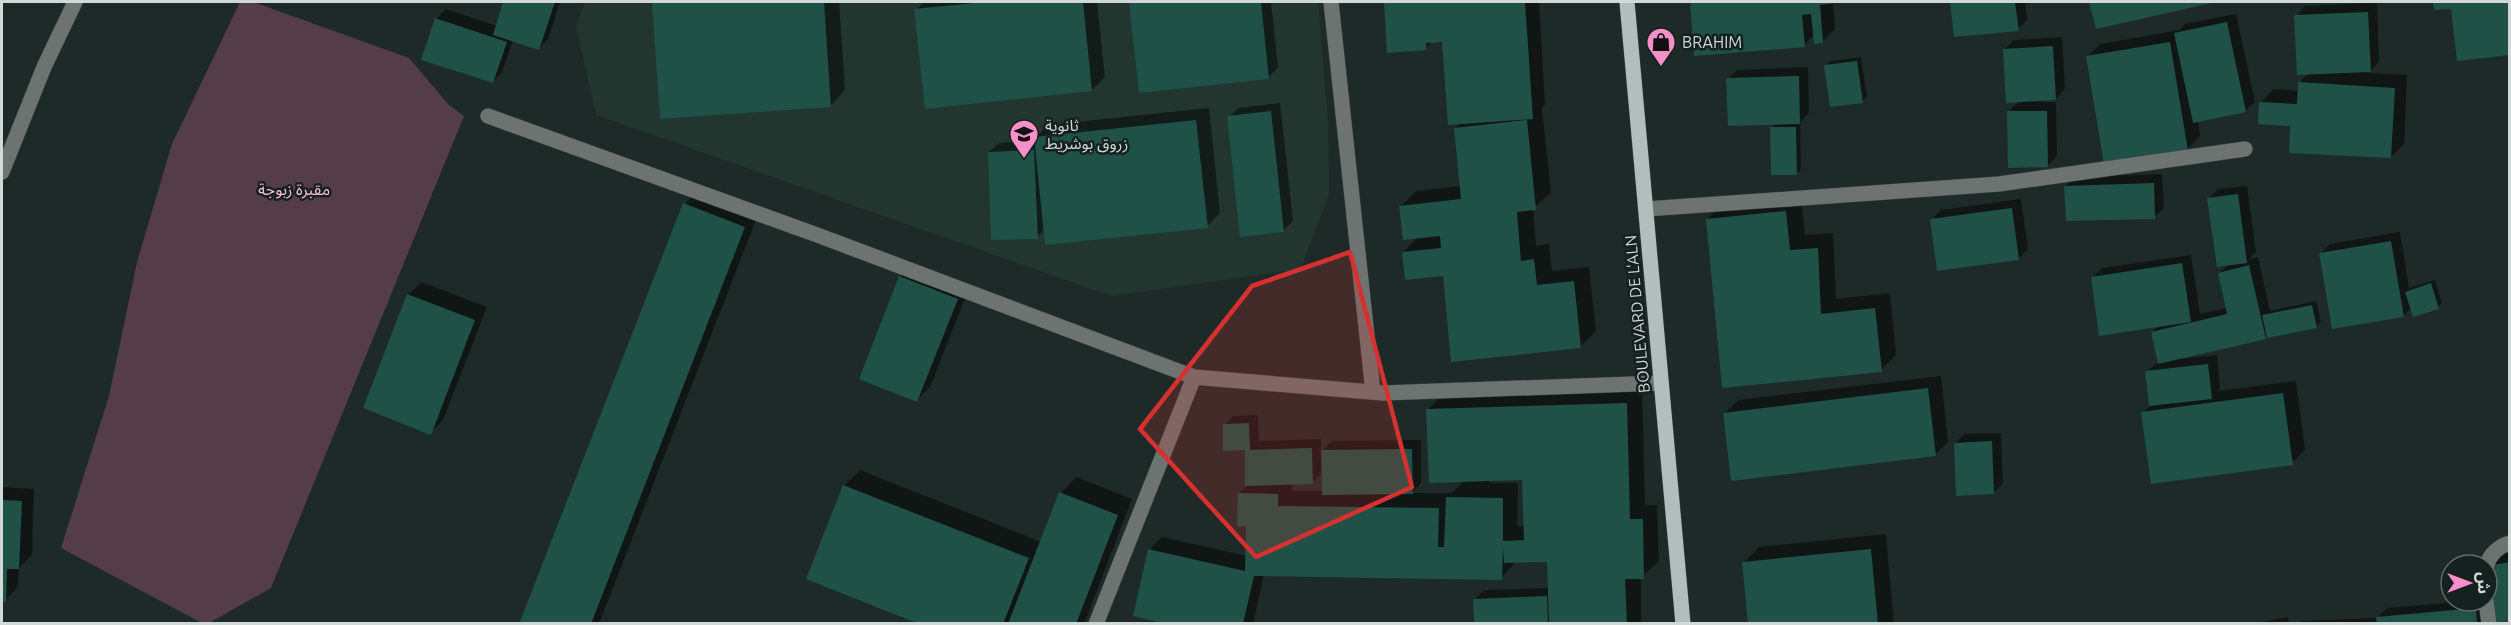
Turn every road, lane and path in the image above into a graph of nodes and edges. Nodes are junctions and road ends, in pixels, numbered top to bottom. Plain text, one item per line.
1 (75, 2) edge
2 (1331, 2) edge
3 (1627, 2) edge
4 (488, 116) dead end
5 (2245, 149) dead end
6 (2, 172) edge
7 (1646, 209) junction
8 (1194, 377) junction
9 (1662, 383) junction
10 (1373, 392) junction
11 (2510, 543) edge
12 (2494, 553) edge
13 (1096, 624) edge
14 (1683, 624) edge

1 - 6 street
2 - 10 street
3 - 7 main road, BOULEVARD DE L'ALN
4 - 8 street
5 - 7 street
7 - 9 main road, BOULEVARD DE L'ALN
8 - 10 street
8 - 13 street
9 - 10 street
9 - 14 main road, BOULEVARD DE L'ALN
11 - 12 street

